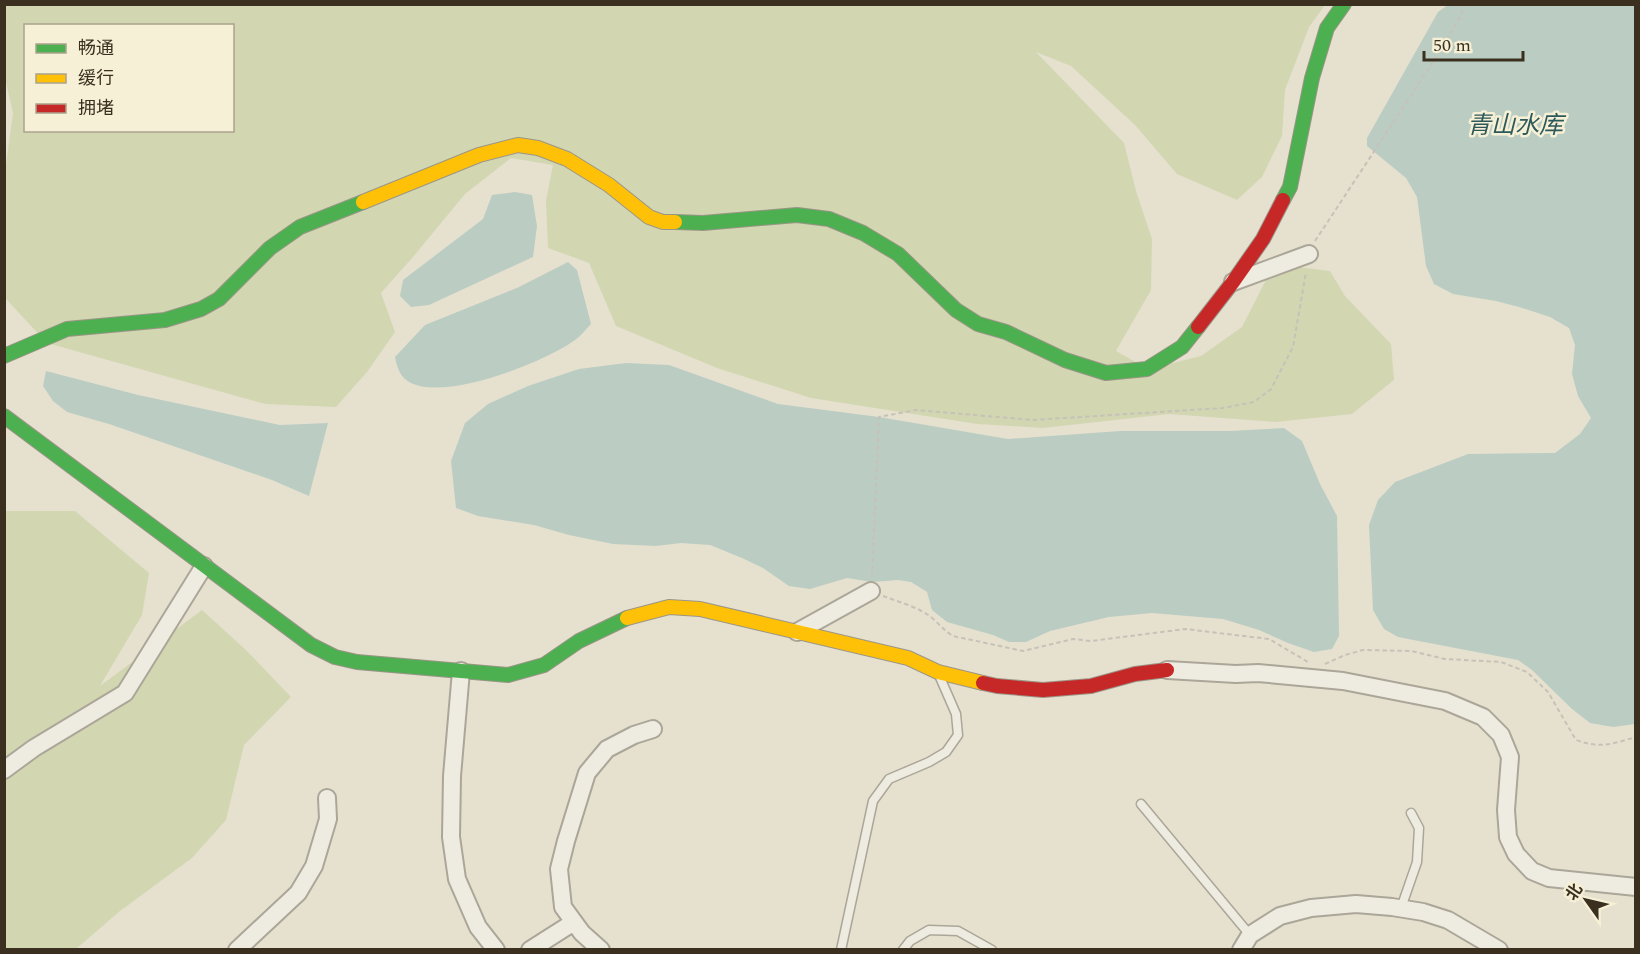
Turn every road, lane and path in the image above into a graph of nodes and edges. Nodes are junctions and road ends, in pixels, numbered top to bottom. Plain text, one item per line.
1 (1344, 4) edge
2 (1464, 4) edge
3 (1316, 238) dead end
4 (1309, 254) dead end
5 (1233, 282) junction
6 (4, 356) edge
7 (4, 416) edge
8 (879, 417) dead end
9 (204, 566) junction
10 (871, 591) junction
11 (798, 632) junction
12 (1312, 664) dead end
13 (1318, 664) dead end
14 (1167, 670) joint
15 (461, 671) junction
16 (938, 672) junction
17 (653, 729) dead end
18 (1635, 737) edge
19 (4, 770) edge
20 (327, 798) dead end
21 (1141, 804) dead end
22 (1411, 813) dead end
23 (1635, 887) edge
24 (1401, 908) junction
25 (574, 922) junction
26 (1246, 942) edge
27 (237, 950) edge
28 (496, 950) edge
29 (530, 950) edge
30 (601, 950) edge
31 (841, 950) edge
32 (903, 950) edge
33 (992, 950) edge
34 (1499, 950) edge

1 - 5 street
2 - 3 path
4 - 5 street
5 - 6 street
7 - 9 street
8 - 10 path
9 - 15 street
9 - 19 street
10 - 11 street
10 - 12 path
11 - 15 street
11 - 16 street
13 - 18 path
14 - 16 street
14 - 23 street
15 - 28 street
16 - 31 lane
17 - 25 street
20 - 27 street
21 - 26 lane
22 - 24 lane
24 - 26 street
24 - 34 street
25 - 29 street
25 - 30 street
32 - 33 lane

